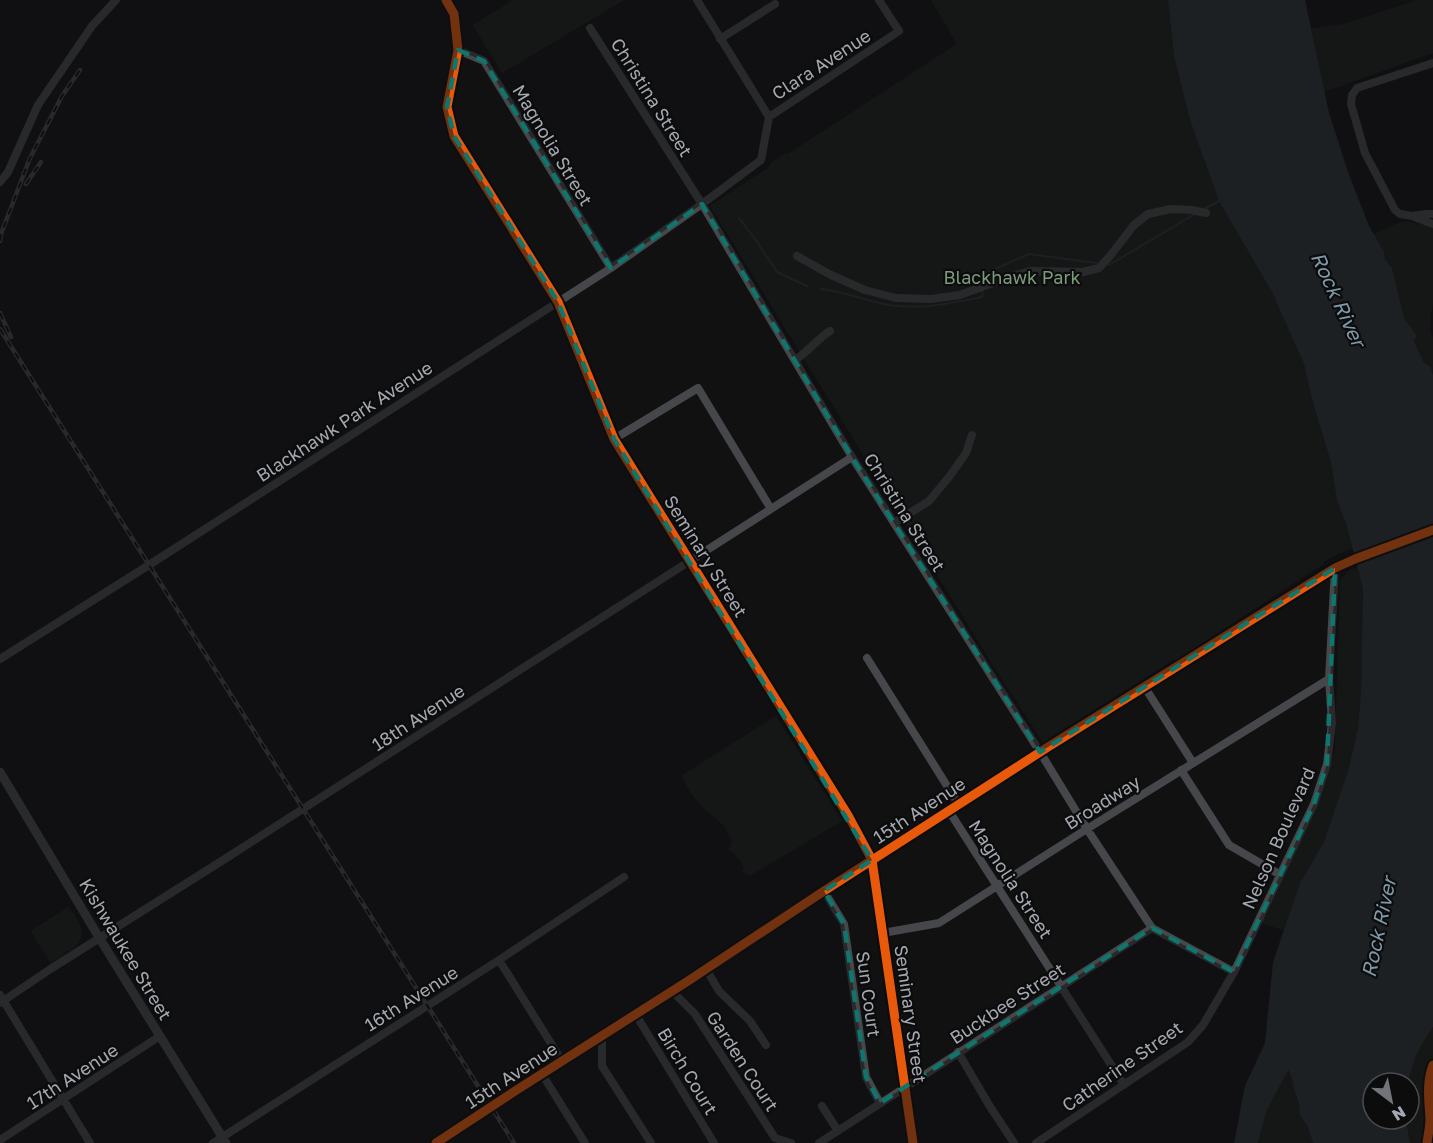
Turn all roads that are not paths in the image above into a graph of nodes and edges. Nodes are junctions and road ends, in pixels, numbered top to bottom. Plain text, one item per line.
1 (116, 0) edge
2 (446, 0) edge
3 (697, 0) edge
4 (879, 0) edge
5 (775, 4) dead end
6 (590, 28) dead end
7 (720, 39) junction
8 (458, 50) junction
9 (1433, 63) edge
10 (769, 117) junction
11 (0, 182) edge
12 (702, 204) junction
13 (1206, 213) dead end
14 (1433, 214) edge
15 (1412, 216) junction
16 (1433, 224) edge
17 (797, 256) dead end
18 (611, 268) junction
19 (558, 302) junction
20 (830, 331) dead end
21 (795, 360) junction
22 (972, 435) dead end
23 (614, 439) junction
24 (852, 457) junction
25 (771, 509) junction
26 (894, 523) junction
27 (1433, 530) edge
28 (690, 561) junction
29 (1335, 568) junction
30 (867, 658) dead end
31 (0, 659) edge
32 (1329, 679) junction
33 (1144, 686) junction
34 (1040, 752) junction
35 (1193, 763) junction
36 (1181, 770) junction
37 (0, 772) edge
38 (959, 805) junction
39 (949, 811) junction
40 (1087, 829) junction
41 (872, 860) junction
42 (1279, 874) junction
43 (624, 877) dead end
44 (997, 886) junction
45 (824, 891) junction
46 (1152, 928) junction
47 (884, 933) junction
48 (100, 939) junction
49 (499, 960) junction
50 (706, 969) junction
51 (1234, 972) junction
52 (1062, 987) junction
53 (672, 992) junction
54 (1, 999) edge
55 (636, 1015) junction
56 (160, 1036) junction
57 (602, 1036) junction
58 (766, 1045) dead end
59 (958, 1052) junction
60 (562, 1061) junction
61 (542, 1074) junction
62 (1124, 1085) junction
63 (904, 1089) junction
64 (63, 1100) junction
65 (880, 1103) junction
66 (822, 1106) dead end
67 (838, 1131) junction
68 (0, 1140) edge
69 (224, 1140) edge
70 (90, 1143) edge
71 (213, 1143) edge
72 (436, 1143) edge
73 (585, 1143) edge
74 (651, 1143) edge
75 (714, 1143) edge
76 (791, 1143) edge
77 (819, 1143) edge
78 (913, 1143) edge
79 (1014, 1143) edge
80 (1036, 1143) edge

1 - 11 street
2 - 8 street, Seminary Street
3 - 7 street
4 - 10 street, Clara Avenue
5 - 7 street
6 - 12 street, Christina Street
7 - 10 street
8 - 18 street, Magnolia Street
8 - 19 street, Seminary Street
9 - 15 street
10 - 12 street, Clara Avenue
12 - 18 street, Blackhawk Park Avenue
12 - 21 street, Christina Street
13 - 17 street
14 - 15 street
15 - 16 street
18 - 19 street, Blackhawk Park Avenue
19 - 23 street, Seminary Street
19 - 31 street, Blackhawk Park Avenue
20 - 21 street
21 - 24 street, Christina Street
22 - 26 street
23 - 25 street
23 - 28 street, Seminary Street
24 - 25 street, 18th Avenue
24 - 26 street, Christina Street
25 - 28 street, 18th Avenue
26 - 34 street, Christina Street
27 - 29 main road, 15th Avenue
28 - 41 street, Seminary Street
28 - 48 street, 18th Avenue
29 - 32 street, Nelson Boulevard
29 - 33 main road, 15th Avenue
30 - 38 street, Magnolia Street
32 - 35 street, Broadway
32 - 42 street, Nelson Boulevard
33 - 34 main road, 15th Avenue
33 - 35 street
34 - 38 main road, 15th Avenue
34 - 40 street, Christina Street
35 - 36 street, Broadway
36 - 40 street, Broadway
36 - 42 street
37 - 48 main road, Kishwaukee Street
38 - 39 main road, 15th Avenue
39 - 41 main road, 15th Avenue
39 - 44 street, Magnolia Street
40 - 44 street, Broadway
40 - 46 street, Christina Street
41 - 45 main road, 15th Avenue
41 - 47 street, Seminary Street
42 - 51 street, Nelson Boulevard
43 - 49 street, 16th Avenue
44 - 47 street, Broadway
44 - 52 street, Magnolia Street
45 - 50 main road, 15th Avenue
45 - 65 street, Sun Court
46 - 51 street, Christina Street
46 - 52 street, Buckbee Street
47 - 63 street, Seminary Street
48 - 54 street, 18th Avenue
48 - 56 main road, Kishwaukee Street
49 - 60 street
49 - 69 street, 16th Avenue
50 - 53 main road, 15th Avenue
50 - 58 street
51 - 62 street, Catherine Street
52 - 59 street, Buckbee Street
52 - 62 street, Magnolia Street
53 - 55 main road, 15th Avenue
53 - 76 street, Garden Court
54 - 64 street
55 - 57 main road, 15th Avenue
55 - 75 street, Birch Court
56 - 64 street, 17th Avenue
56 - 69 main road, Kishwaukee Street
57 - 60 main road, 15th Avenue
57 - 74 street
59 - 63 street, Buckbee Street
59 - 79 street
60 - 61 main road, 15th Avenue
61 - 72 main road, 15th Avenue
61 - 73 street
62 - 80 street, Catherine Street
63 - 65 street, Buckbee Street
63 - 78 street, Seminary Street
64 - 68 street, 17th Avenue
64 - 70 street
65 - 67 street, Buckbee Street
66 - 67 street
67 - 77 street, Buckbee Street
69 - 71 street, 16th Avenue

